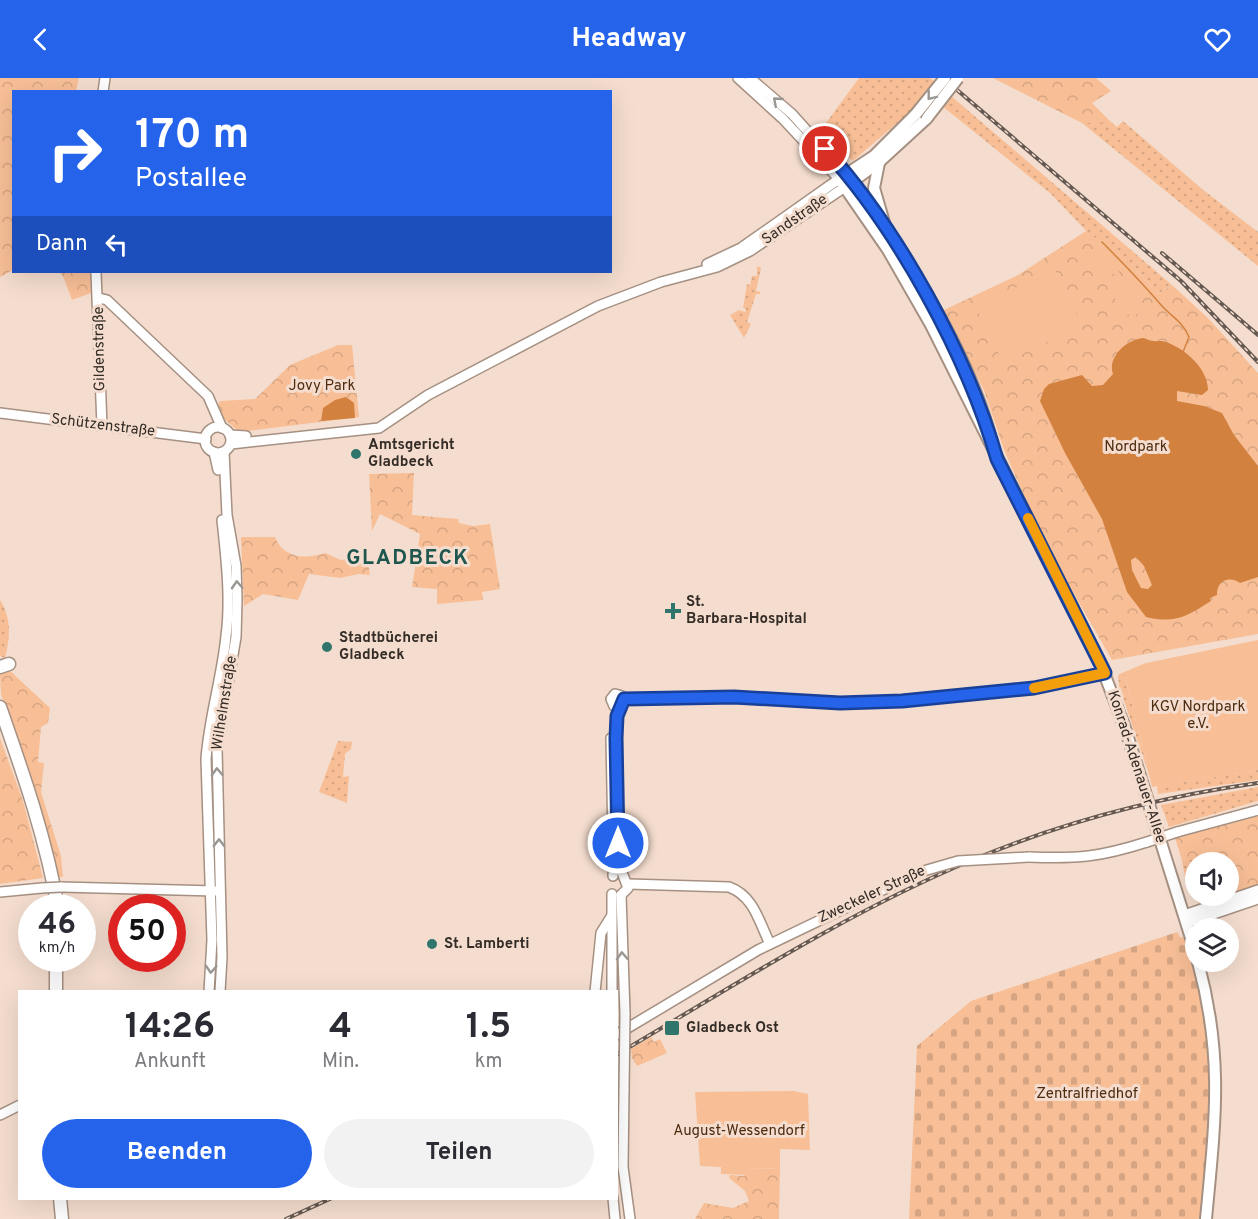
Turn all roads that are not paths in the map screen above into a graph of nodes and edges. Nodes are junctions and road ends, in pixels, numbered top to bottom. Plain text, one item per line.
1 (738, 78) edge
2 (750, 78) edge
3 (945, 78) edge
4 (958, 78) edge
5 (922, 116) junction
6 (879, 162) junction
7 (846, 180) junction
8 (886, 231) junction
9 (96, 273) edge
10 (99, 298) junction
11 (0, 413) edge
12 (102, 426) junction
13 (218, 428) junction
14 (206, 439) junction
15 (225, 446) junction
16 (997, 459) junction
17 (1105, 673) junction
18 (0, 707) edge
19 (0, 725) edge
20 (1258, 810) edge
21 (618, 876) junction
22 (628, 884) junction
23 (1258, 890) edge
24 (210, 891) junction
25 (221, 891) junction
26 (0, 892) edge
27 (49, 894) edge
28 (55, 894) edge
29 (616, 895) junction
30 (1258, 899) edge
31 (611, 917) junction
32 (1188, 918) edge
33 (1189, 918) edge
34 (1185, 919) edge
35 (770, 944) junction
36 (56, 972) edge
37 (62, 972) edge
38 (1200, 972) edge
39 (56, 990) edge
40 (63, 990) edge
41 (209, 990) edge
42 (220, 990) edge
43 (595, 990) edge
44 (612, 990) edge
45 (618, 1034) edge
46 (18, 1106) edge
47 (0, 1115) edge
48 (53, 1200) edge
49 (60, 1200) edge
50 (613, 1200) edge
51 (55, 1219) edge
52 (62, 1219) edge
53 (615, 1219) edge
54 (630, 1219) edge
55 (1206, 1219) edge

1 - 7 main road
7 -> 2 main road
3 -> 5 main road, Sandstraße, bridge
4 - 5 main road, Sandstraße, bridge
5 - 6 main road, Sandstraße
5 - 7 main road, Sandstraße
6 - 7 main road, Sandstraße
6 - 8 main road
7 - 8 main road, Konrad-Adenauer-Allee
7 - 15 main road, Sandstraße
7 - 16 main road, Konrad-Adenauer-Allee
8 - 16 main road, Konrad-Adenauer-Allee
9 - 10 main road, Gildenstraße
10 - 12 main road, Gildenstraße
10 - 13 main road
11 - 12 main road, Schützenstraße
12 - 14 main road, Schützenstraße
13 - 14 main road
13 - 15 main road
14 - 15 main road
15 - 24 main road, Wilhelmstraße
25 -> 15 main road, Wilhelmstraße
16 - 17 main road, Konrad-Adenauer-Allee
17 - 21 main road
17 - 34 main road, Konrad-Adenauer-Allee
18 - 28 highway
19 - 27 highway
20 - 35 main road, Zweckeler Straße, bridge
21 - 22 main road
21 - 29 main road
22 - 29 main road
22 - 35 main road
23 - 32 main road
24 - 25 main road
24 - 26 main road, bridge
24 -> 41 main road, Wilhelmstraße
25 - 42 main road, Wilhelmstraße
29 - 31 main road
54 -> 29 main road, bridge
30 - 33 main road
31 - 43 main road
31 - 44 main road
35 - 45 main road, Zweckeler Straße
36 - 39 highway
37 - 40 highway
38 - 55 main road
46 - 47 main road
48 - 51 highway
49 - 52 highway
50 - 53 main road

